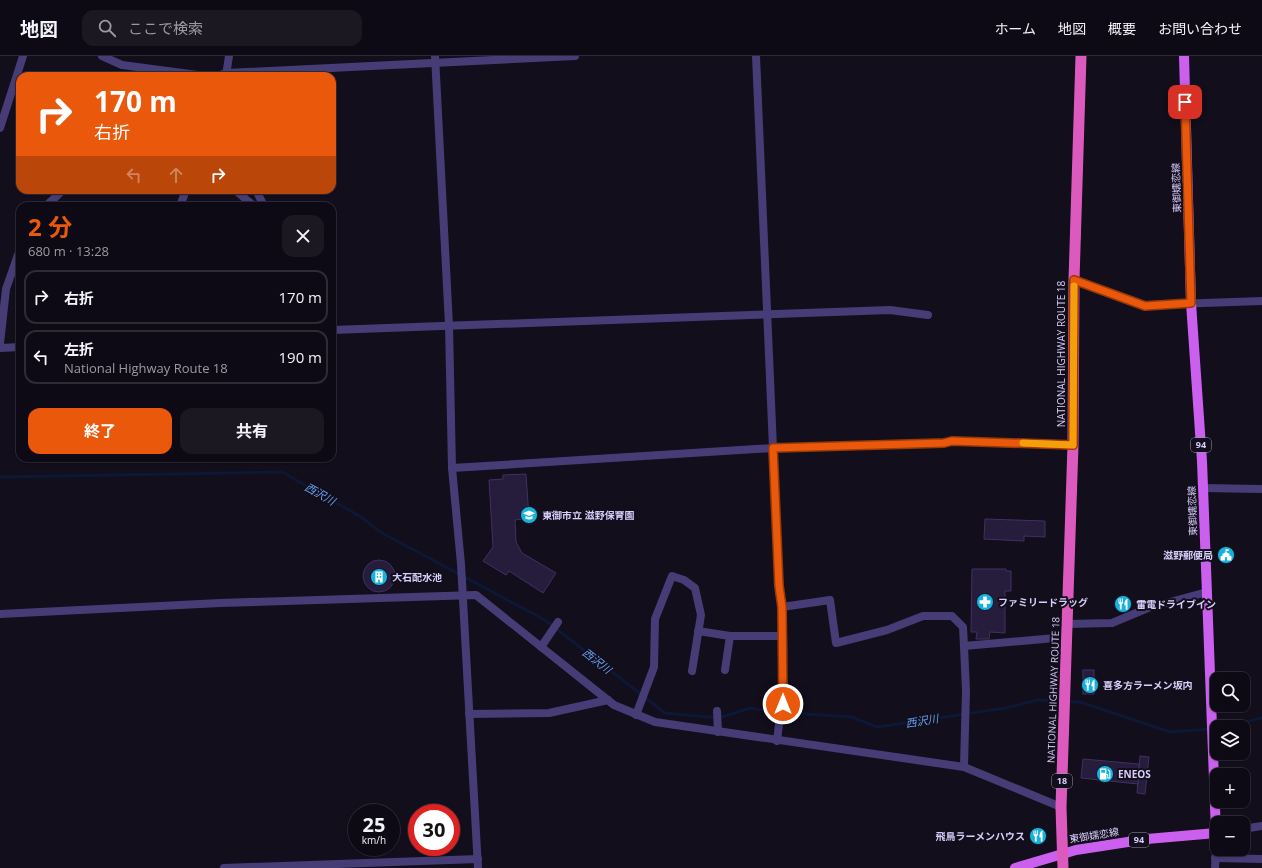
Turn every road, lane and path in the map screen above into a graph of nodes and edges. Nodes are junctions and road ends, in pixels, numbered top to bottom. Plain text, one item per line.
1 (23, 56) edge
2 (102, 56) edge
3 (229, 56) edge
4 (575, 56) edge
5 (756, 56) edge
6 (1081, 56) edge
7 (1184, 56) edge
8 (436, 59) edge
9 (18, 72) edge
10 (161, 72) edge
11 (226, 72) edge
12 (254, 72) edge
13 (16, 78) edge
14 (0, 128) edge
15 (59, 194) edge
16 (240, 194) edge
17 (50, 202) edge
18 (249, 202) edge
19 (16, 260) edge
20 (1074, 280) junction
21 (1262, 301) edge
22 (1191, 303) junction
23 (767, 314) junction
24 (928, 315) dead end
25 (449, 325) junction
26 (336, 330) edge
27 (0, 343) edge
28 (16, 347) edge
29 (0, 348) edge
30 (1073, 445) junction
31 (773, 448) junction
32 (452, 468) junction
33 (1203, 488) junction
34 (1262, 489) edge
35 (1206, 592) junction
36 (462, 594) junction
37 (782, 607) junction
38 (0, 614) edge
39 (558, 622) dead end
40 (1068, 624) junction
41 (698, 631) junction
42 (730, 636) junction
43 (782, 636) junction
44 (1055, 638) dead end
45 (964, 646) junction
46 (540, 647) junction
47 (725, 670) dead end
48 (692, 671) dead end
49 (608, 700) junction
50 (717, 711) dead end
51 (469, 714) junction
52 (636, 715) junction
53 (718, 729) junction
54 (777, 741) junction
55 (964, 767) junction
56 (1061, 806) junction
57 (1215, 816) edge
58 (1262, 826) edge
59 (1250, 828) edge
60 (1210, 834) edge
61 (1062, 852) junction
62 (1216, 858) joint
63 (478, 859) junction
64 (1262, 859) edge
65 (224, 868) edge
66 (478, 868) edge
67 (1015, 868) edge
68 (1063, 868) edge
69 (1215, 868) edge

1 - 9 street
2 - 10 street
3 - 11 street
4 - 8 street
5 - 23 street
6 - 20 highway, NATIONAL HIGHWAY ROUTE 18 / 18
7 - 22 main road, 東御嬬恋線 / 94
8 - 12 street
8 - 25 street
13 - 14 street
15 - 17 street
16 - 18 street
19 - 27 street
20 - 22 street
20 - 30 highway, NATIONAL HIGHWAY ROUTE 18 / 18
21 - 22 street
22 - 33 main road, 東御嬬恋線 / 94
23 - 24 street
23 - 25 street
23 - 31 street
25 - 26 street
25 - 32 street
28 - 29 street
30 - 31 street
30 - 40 highway, NATIONAL HIGHWAY ROUTE 18 / 18
31 - 32 street
31 - 37 street
32 - 36 street
33 - 34 street
33 - 35 main road, 東御嬬恋線 / 94
35 - 40 street
35 - 57 main road, 東御嬬恋線 / 94
36 - 38 street
36 - 46 street
36 - 51 street
37 - 43 street
37 - 45 street
39 - 46 street
40 - 56 highway, NATIONAL HIGHWAY ROUTE 18 / 18
41 - 42 street
41 - 48 street
41 - 52 street
42 - 43 street
42 - 47 street
43 - 54 street
44 - 45 street
45 - 55 street
46 - 49 street
49 - 51 street
49 - 52 street
50 - 53 street
51 - 63 street
52 - 53 street
53 - 54 street
54 - 55 street
55 - 56 street
56 - 61 highway, NATIONAL HIGHWAY ROUTE 18 / 18
58 - 59 street
60 - 61 main road, 東御嬬恋線 / 94
61 - 67 main road, 東御嬬恋線 / 94
61 - 68 highway, NATIONAL HIGHWAY ROUTE 18 / 18
62 - 64 street
62 - 69 street
63 - 65 street
63 - 66 street

